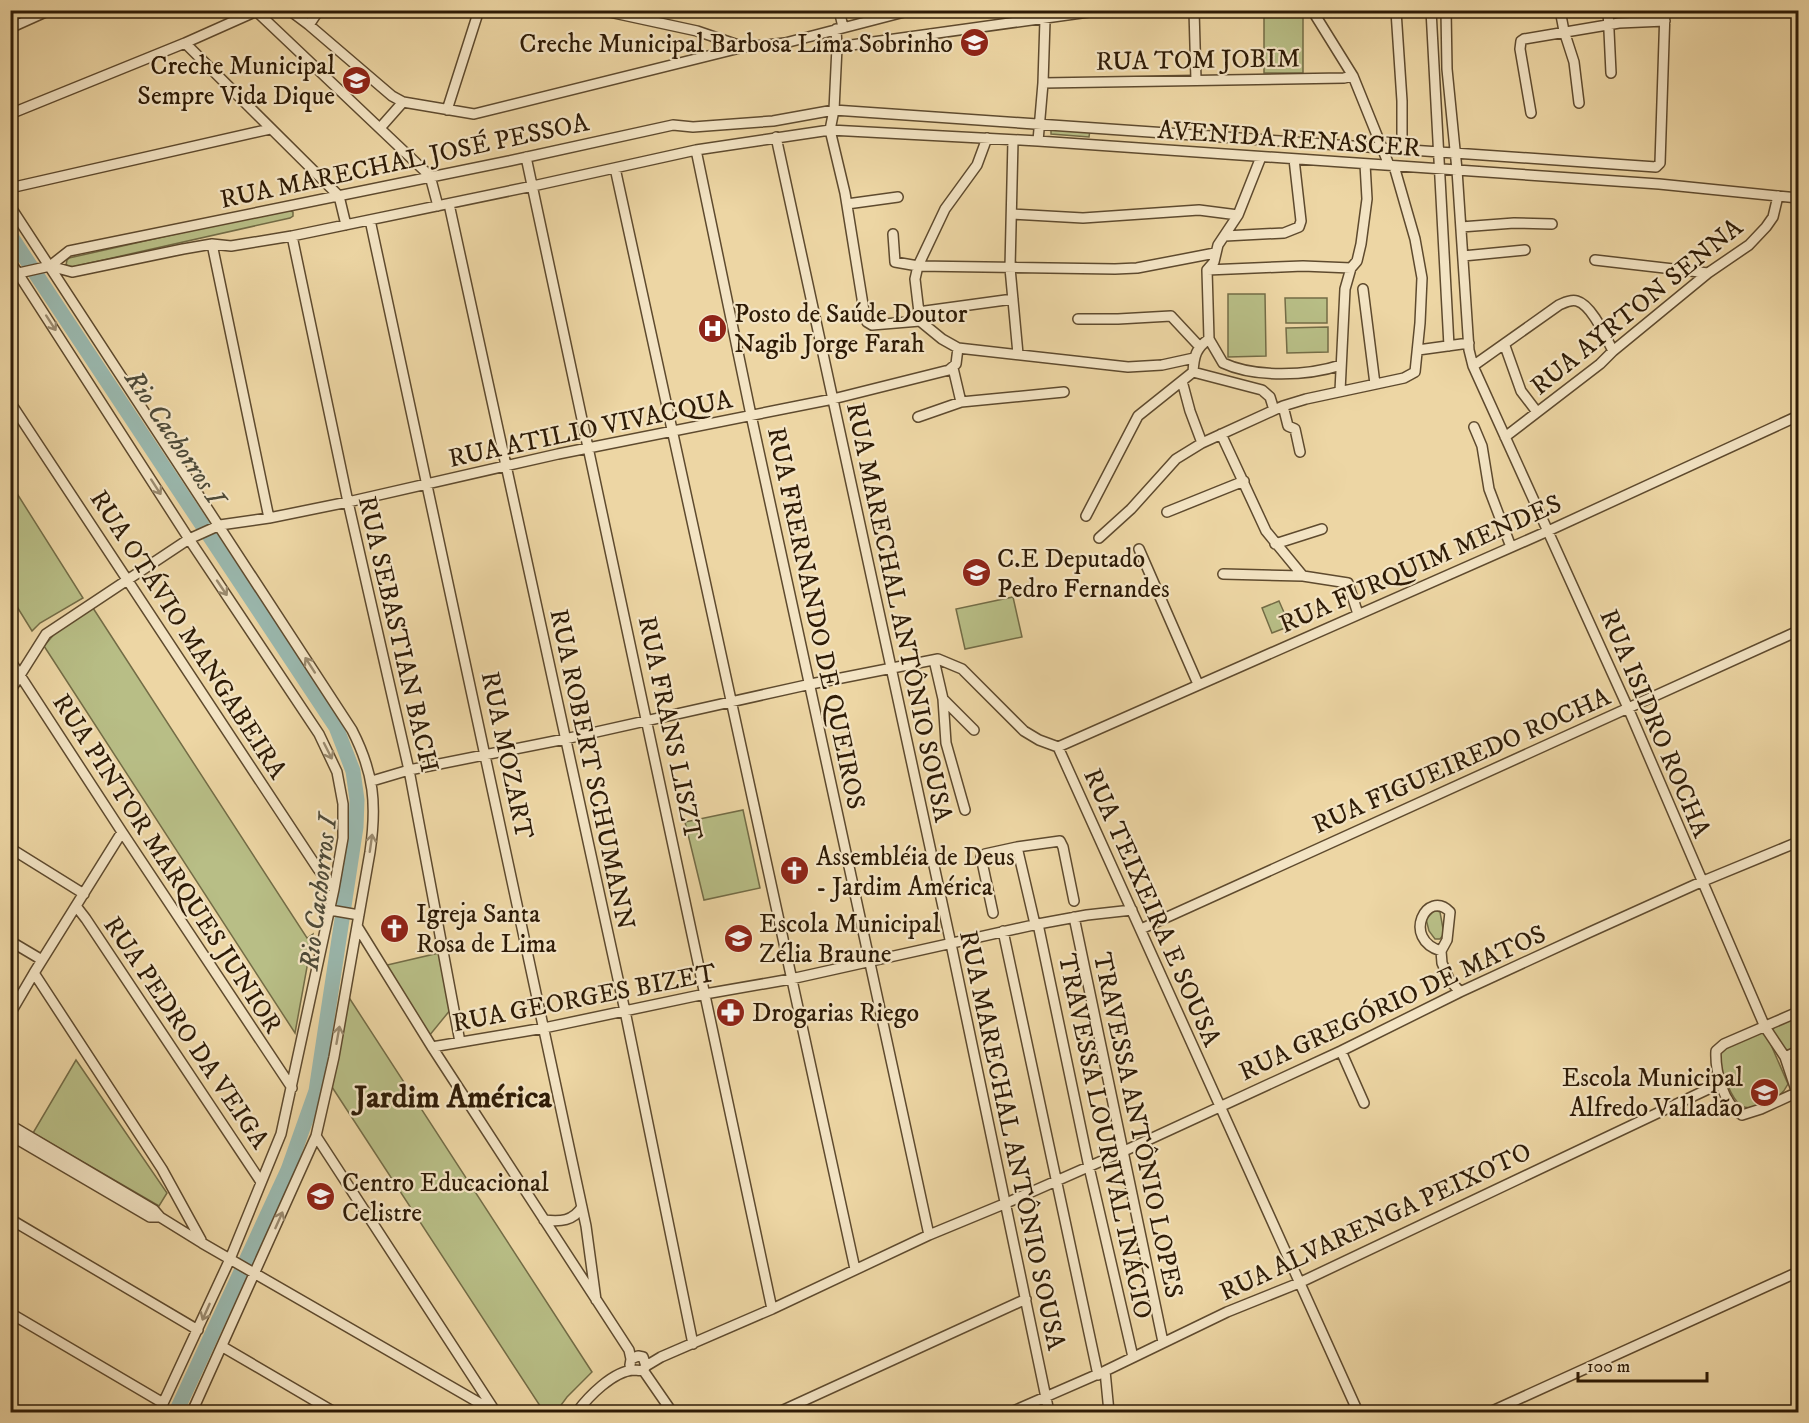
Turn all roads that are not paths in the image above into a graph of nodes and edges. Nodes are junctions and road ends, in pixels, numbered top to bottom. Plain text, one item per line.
1 (50, 10) edge
2 (289, 10) edge
3 (319, 10) edge
4 (479, 10) edge
5 (600, 10) edge
6 (839, 10) edge
7 (912, 10) edge
8 (1103, 10) edge
9 (1194, 10) edge
10 (1312, 10) edge
11 (1431, 10) edge
12 (1446, 10) edge
13 (1560, 10) edge
14 (1608, 10) edge
15 (1665, 10) edge
16 (257, 11) edge
17 (1396, 11) edge
18 (1071, 13) edge
19 (1045, 20) junction
20 (1665, 21) junction
21 (309, 25) junction
22 (1609, 25) junction
23 (10, 28) edge
24 (839, 28) junction
25 (1564, 32) junction
26 (185, 43) junction
27 (744, 46) junction
28 (837, 47) junction
29 (1611, 73) dead end
30 (1353, 76) junction
31 (1196, 80) junction
32 (1044, 83) junction
33 (403, 102) junction
34 (1579, 103) dead end
35 (447, 110) junction
36 (834, 110) junction
37 (1531, 113) dead end
38 (10, 114) edge
39 (773, 121) joint
40 (1039, 123) junction
41 (380, 128) junction
42 (270, 129) junction
43 (830, 130) junction
44 (776, 137) junction
45 (987, 138) junction
46 (1013, 140) junction
47 (1038, 141) junction
48 (1383, 148) junction
49 (696, 150) junction
50 (1402, 150) junction
51 (1439, 152) junction
52 (1456, 153) junction
53 (526, 157) junction
54 (1261, 157) junction
55 (1294, 159) junction
56 (1365, 164) junction
57 (1392, 166) junction
58 (1659, 166) junction
59 (615, 168) junction
60 (1440, 169) junction
61 (1457, 170) junction
62 (430, 176) junction
63 (1659, 184) junction
64 (533, 186) junction
65 (10, 188) edge
66 (339, 196) junction
67 (1778, 196) junction
68 (898, 197) dead end
69 (1798, 198) edge
70 (448, 204) junction
71 (847, 204) junction
72 (10, 206) edge
73 (438, 206) junction
74 (1013, 214) junction
75 (1238, 215) junction
76 (370, 220) junction
77 (1552, 224) dead end
78 (346, 225) junction
79 (1461, 226) junction
80 (893, 234) dead end
81 (292, 236) junction
82 (1225, 236) junction
83 (212, 244) junction
84 (1525, 250) dead end
85 (1215, 253) junction
86 (1463, 256) junction
87 (1595, 260) dead end
88 (10, 261) edge
89 (918, 266) junction
90 (46, 267) junction
91 (1010, 268) junction
92 (1351, 268) junction
93 (1207, 270) junction
94 (1708, 273) junction
95 (17, 275) edge
96 (1364, 289) dead end
97 (1013, 299) junction
98 (919, 316) junction
99 (1078, 319) dead end
100 (1209, 339) junction
101 (1469, 343) junction
102 (1199, 346) junction
103 (1449, 346) junction
104 (1505, 346) junction
105 (958, 348) junction
106 (1418, 350) junction
107 (1613, 351) junction
108 (1018, 354) junction
109 (1194, 358) junction
110 (1341, 365) junction
111 (1473, 366) junction
112 (953, 368) junction
113 (1193, 372) junction
114 (1268, 374) junction
115 (1182, 381) junction
116 (1375, 384) junction
117 (1340, 391) junction
118 (1064, 392) dead end
119 (1268, 393) junction
120 (833, 399) junction
121 (10, 402) edge
122 (961, 402) junction
123 (1279, 408) junction
124 (1537, 412) junction
125 (751, 415) junction
126 (1798, 416) edge
127 (918, 417) dead end
128 (1474, 427) dead end
129 (672, 431) junction
130 (1221, 434) junction
131 (1505, 437) junction
132 (1202, 442) junction
133 (589, 448) junction
134 (1300, 452) dead end
135 (505, 466) junction
136 (1244, 482) junction
137 (427, 484) junction
138 (348, 502) junction
139 (1167, 513) dead end
140 (1086, 516) dead end
141 (269, 518) junction
142 (217, 526) junction
143 (1322, 529) dead end
144 (1548, 531) junction
145 (192, 538) junction
146 (1099, 538) dead end
147 (1275, 544) junction
148 (1511, 547) junction
149 (1139, 549) dead end
150 (1223, 574) dead end
151 (1303, 576) junction
152 (128, 580) junction
153 (1358, 614) junction
154 (1798, 631) edge
155 (10, 660) edge
156 (934, 660) junction
157 (891, 668) junction
158 (20, 675) junction
159 (811, 684) junction
160 (1198, 684) junction
161 (10, 691) edge
162 (943, 699) junction
163 (730, 703) junction
164 (1628, 708) junction
165 (648, 721) junction
166 (974, 730) dead end
167 (565, 739) junction
168 (1058, 747) junction
169 (487, 755) junction
170 (409, 770) junction
171 (372, 781) junction
172 (965, 810) dead end
173 (122, 832) junction
174 (1798, 842) edge
175 (10, 848) edge
176 (1017, 848) junction
177 (1701, 882) junction
178 (334, 888) junction
179 (84, 894) junction
180 (1074, 901) dead end
181 (76, 906) junction
182 (334, 910) junction
183 (1132, 910) junction
184 (993, 913) dead end
185 (356, 914) junction
186 (1074, 917) junction
187 (1036, 924) junction
188 (357, 926) junction
189 (1141, 929) junction
190 (1003, 932) junction
191 (10, 941) edge
192 (951, 944) junction
193 (1441, 951) junction
194 (42, 960) junction
195 (870, 962) junction
196 (34, 973) junction
197 (791, 979) junction
198 (1460, 992) junction
199 (705, 994) junction
200 (625, 1011) junction
201 (1798, 1012) edge
202 (10, 1014) edge
203 (1765, 1027) junction
204 (544, 1028) junction
205 (460, 1042) junction
206 (432, 1047) junction
207 (1341, 1051) junction
208 (1798, 1051) edge
209 (1785, 1057) junction
210 (1721, 1083) junction
211 (292, 1088) junction
212 (1798, 1094) edge
213 (1364, 1103) dead end
214 (1219, 1106) junction
215 (10, 1125) edge
216 (10, 1135) edge
217 (316, 1136) junction
218 (1122, 1152) junction
219 (331, 1158) junction
220 (306, 1160) junction
221 (1089, 1167) junction
222 (1058, 1181) junction
223 (261, 1182) junction
224 (1004, 1204) junction
225 (582, 1207) junction
226 (160, 1217) junction
227 (10, 1219) edge
228 (544, 1220) junction
229 (929, 1235) junction
230 (202, 1243) junction
231 (233, 1261) junction
232 (855, 1269) junction
233 (252, 1272) junction
234 (1798, 1272) edge
235 (1299, 1283) junction
236 (1026, 1299) junction
237 (597, 1300) junction
238 (772, 1309) junction
239 (10, 1313) edge
240 (198, 1330) junction
241 (1163, 1342) junction
242 (693, 1344) junction
243 (223, 1347) junction
244 (1133, 1357) junction
245 (637, 1362) junction
246 (1101, 1373) junction
247 (1046, 1397) junction
248 (164, 1403) junction
249 (10, 1407) edge
250 (21, 1413) edge
251 (159, 1413) edge
252 (192, 1413) edge
253 (334, 1413) edge
254 (496, 1413) edge
255 (577, 1413) edge
256 (672, 1413) edge
257 (779, 1413) edge
258 (1011, 1413) edge
259 (1049, 1413) edge
260 (1109, 1413) edge
261 (1358, 1413) edge
262 (1490, 1413) edge

1 - 23 street
2 - 21 street
3 - 21 street
4 - 35 street
5 - 27 street
6 - 24 street
7 - 24 street
8 - 18 street
9 - 31 street
10 - 30 street
11 - 51 street
12 - 52 street, RUA ISIDRO ROCHA
13 - 25 street
14 - 22 street
15 - 20 street
16 - 26 street
16 - 41 street
17 - 50 street
18 - 19 street
19 - 28 street
19 - 32 street
20 - 22 street
20 - 58 street
21 - 33 street
22 - 25 street
22 - 29 street
24 - 27 street
24 - 28 street
25 - 34 street
25 - 37 street
26 - 38 street
26 - 42 street
27 - 35 street
28 - 36 street
30 - 31 street, RUA TOM JOBIM
30 - 48 street
31 - 32 street, RUA TOM JOBIM
32 - 40 street
33 - 35 street
33 - 41 street
36 - 39 street, AVENIDA RENASCER
36 - 40 street, AVENIDA RENASCER
36 - 43 street
39 - 53 street, RUA MARECHAL JOSÉ PESSOA
40 - 47 street
40 - 48 street, AVENIDA RENASCER
41 - 62 street
42 - 65 street
42 - 66 street
43 - 44 street, AVENIDA RENASCER
43 - 45 street, AVENIDA RENASCER
43 - 71 street
44 - 49 street, RUA MARECHAL JOSÉ PESSOA
44 - 120 street, RUA MARECHAL ANTÔNIO SOUSA
45 - 46 street, AVENIDA RENASCER
45 - 89 street
46 - 47 street, AVENIDA RENASCER
46 - 74 street
47 - 54 street, AVENIDA RENASCER
48 - 50 street, AVENIDA RENASCER
48 - 57 street
49 - 59 street, RUA MARECHAL JOSÉ PESSOA
49 - 125 street, RUA FRERNANDO DE QUEIROS
50 - 51 street, AVENIDA RENASCER
51 - 52 street, AVENIDA RENASCER
51 - 60 street
52 - 58 street, AVENIDA RENASCER
52 - 61 street, RUA ISIDRO ROCHA
53 - 62 street, RUA MARECHAL JOSÉ PESSOA
53 - 64 street, RUA FRANS LISZT
54 - 55 street, AVENIDA RENASCER
54 - 75 street
55 - 56 street, AVENIDA RENASCER
55 - 82 street
56 - 57 street, AVENIDA RENASCER
56 - 92 street
57 - 60 street, AVENIDA RENASCER
57 - 106 street
58 - 63 street
59 - 64 street, RUA MARECHAL JOSÉ PESSOA
59 - 129 street
60 - 61 street, AVENIDA RENASCER
60 - 103 street
61 - 63 street, AVENIDA RENASCER
61 - 79 street, RUA ISIDRO ROCHA
62 - 66 street, RUA MARECHAL JOSÉ PESSOA
62 - 73 street
63 - 67 street, AVENIDA RENASCER
64 - 70 street, RUA MARECHAL JOSÉ PESSOA
64 - 133 street, RUA FRANS LISZT
66 - 78 street
66 - 90 street, RUA MARECHAL JOSÉ PESSOA
67 - 69 street, AVENIDA RENASCER
67 - 94 street, RUA AYRTON SENNA
68 - 71 street
70 - 73 street, RUA MARECHAL JOSÉ PESSOA
70 - 135 street, RUA ROBERT SCHUMANN
71 - 98 street
72 - 90 street
73 - 76 street, RUA MARECHAL JOSÉ PESSOA
74 - 75 street
74 - 91 street
75 - 82 street
76 - 78 street, RUA MARECHAL JOSÉ PESSOA
76 - 137 street, RUA MOZART
77 - 79 street
78 - 81 street, RUA MARECHAL JOSÉ PESSOA
79 - 86 street, RUA ISIDRO ROCHA
80 - 89 street
81 - 83 street, RUA MARECHAL JOSÉ PESSOA
81 - 138 street, RUA SEBASTIAN BACH
82 - 85 street
83 - 90 street, RUA MARECHAL JOSÉ PESSOA
83 - 141 street
84 - 86 street
85 - 91 street
85 - 93 street
86 - 101 street, RUA ISIDRO ROCHA
87 - 94 street
88 - 95 street
89 - 91 street
89 - 98 street
90 - 95 street, RUA MARECHAL JOSÉ PESSOA
90 - 142 street
91 - 97 street
92 - 93 street
92 - 110 street
93 - 100 street
94 - 107 street, RUA AYRTON SENNA
95 -> 145 street
96 - 116 street
97 - 98 street
97 - 108 street
98 - 105 street
99 - 102 street
100 - 102 street
100 - 114 street
101 - 103 street
101 - 111 street, RUA ISIDRO ROCHA
102 - 109 street
103 - 106 street
104 - 107 street
104 - 111 street
104 - 124 street
105 - 108 street
105 - 112 street
106 - 116 street
107 - 124 street, RUA AYRTON SENNA
108 - 109 street
109 - 113 street
110 - 114 street
110 - 117 street
111 - 131 street, RUA ISIDRO ROCHA
112 - 120 street, RUA ATILIO VIVACQUA
112 - 122 street
113 - 115 street
113 - 119 street
114 - 119 street
115 - 132 street
115 - 140 street
116 - 117 street
117 - 123 street
118 - 122 street
119 - 123 street
120 - 125 street, RUA ATILIO VIVACQUA
120 - 157 street, RUA MARECHAL ANTÔNIO SOUSA
121 - 152 street, RUA OTÁVIO MANGABEIRA
122 - 127 street
123 - 130 street
123 - 134 street
124 - 131 street, RUA AYRTON SENNA
125 - 129 street, RUA ATILIO VIVACQUA
125 - 159 street, RUA FRERNANDO DE QUEIROS
126 - 144 street, RUA FURQUIM MENDES
128 - 148 street
129 - 133 street, RUA ATILIO VIVACQUA
129 - 163 street
130 - 132 street
130 - 136 street
131 - 144 street, RUA ISIDRO ROCHA
132 - 146 street
133 - 135 street, RUA ATILIO VIVACQUA
133 - 165 street, RUA FRANS LISZT
135 - 137 street, RUA ATILIO VIVACQUA
135 - 167 street, RUA ROBERT SCHUMANN
136 - 139 street
136 - 147 street
137 - 138 street, RUA ATILIO VIVACQUA
137 - 169 street, RUA MOZART
138 - 141 street, RUA ATILIO VIVACQUA
138 - 170 street, RUA SEBASTIAN BACH
141 - 142 street, RUA ATILIO VIVACQUA
142 - 145 street, RUA ATILIO VIVACQUA
171 -> 142 street
143 - 147 street
144 - 148 street, RUA FURQUIM MENDES
144 - 164 street, RUA ISIDRO ROCHA
145 - 152 street, RUA ATILIO VIVACQUA
145 -> 178 street
147 - 151 street
148 - 153 street, RUA FURQUIM MENDES
149 - 160 street
150 - 151 street
151 - 153 street
152 - 158 street, RUA ATILIO VIVACQUA
152 - 178 street, RUA OTÁVIO MANGABEIRA
153 - 160 street, RUA FURQUIM MENDES
154 - 164 street, RUA FIGUEIREDO ROCHA
155 - 158 street, RUA PINTOR MARQUES JUNIOR
156 - 157 street
156 - 162 street
156 - 168 street
157 - 159 street
157 - 192 street, RUA MARECHAL ANTÔNIO SOUSA
158 - 161 street, RUA ATILIO VIVACQUA
158 - 173 street, RUA PINTOR MARQUES JUNIOR
159 - 163 street
159 - 195 street, RUA FRERNANDO DE QUEIROS
160 - 168 street, RUA FURQUIM MENDES
162 - 166 street
162 - 172 street
163 - 165 street
163 - 197 street
164 - 177 street, RUA ISIDRO ROCHA
164 - 189 street, RUA FIGUEIREDO ROCHA
165 - 167 street
165 - 199 street, RUA FRANS LISZT
167 - 169 street
167 - 200 street, RUA ROBERT SCHUMANN
168 - 183 street, RUA TEIXEIRA E SOUSA
169 - 170 street
169 - 204 street, RUA MOZART
170 - 171 street
170 - 205 street, RUA SEBASTIAN BACH
185 -> 171 street
173 - 179 street
173 - 211 street, RUA PINTOR MARQUES JUNIOR
174 - 177 street, RUA GREGÓRIO DE MATOS
175 - 179 street
176 - 180 street
176 - 184 street
176 - 187 street, TRAVESSA LOURIVAL INÁCIO
177 - 198 street, RUA GREGÓRIO DE MATOS
177 - 203 street, RUA ISIDRO ROCHA
178 - 182 street
179 - 181 street
181 - 194 street
181 - 223 street, RUA PEDRO DA VEIGA
182 - 185 street
182 - 211 street
183 - 186 street, RUA GEORGES BIZET
183 - 189 street, RUA TEIXEIRA E SOUSA
185 - 188 street
186 - 187 street, RUA GEORGES BIZET
186 - 218 street, TRAVESSA ANTÔNIO LOPES
187 - 190 street, RUA GEORGES BIZET
187 - 221 street, TRAVESSA LOURIVAL INÁCIO
188 - 206 street
217 -> 188 street
189 - 214 street, RUA TEIXEIRA E SOUSA
190 - 192 street, RUA GEORGES BIZET
190 - 222 street
191 - 194 street
192 - 195 street, RUA GEORGES BIZET
192 - 224 street, RUA MARECHAL ANTÔNIO SOUSA
193 - 193 street
193 - 198 street
194 - 196 street
195 - 197 street, RUA GEORGES BIZET
195 - 229 street, RUA FRERNANDO DE QUEIROS
196 - 202 street
196 - 230 street
197 - 199 street, RUA GEORGES BIZET
197 - 232 street
198 - 207 street, RUA GREGÓRIO DE MATOS
199 - 200 street, RUA GEORGES BIZET
199 - 238 street, RUA FRANS LISZT
200 - 204 street, RUA GEORGES BIZET
200 - 242 street, RUA ROBERT SCHUMANN
201 - 203 street
203 - 209 street, RUA ISIDRO ROCHA
203 - 210 street
204 - 205 street, RUA GEORGES BIZET
204 - 225 street, RUA MOZART
205 - 206 street, RUA GEORGES BIZET
206 - 228 street
207 - 213 street
207 - 214 street, RUA GREGÓRIO DE MATOS
208 - 209 street
209 - 212 street, RUA ISIDRO ROCHA
210 - 212 street
210 - 235 street, RUA ALVARENGA PEIXOTO
211 - 223 street
214 - 218 street, RUA GREGÓRIO DE MATOS
214 - 235 street, RUA TEIXEIRA E SOUSA
215 - 226 street
216 - 226 street
217 - 219 street
217 - 220 street
218 - 221 street, RUA GREGÓRIO DE MATOS
218 - 241 street, TRAVESSA ANTÔNIO LOPES
219 - 220 street
219 - 254 street
233 -> 220 street
221 - 222 street, RUA GREGÓRIO DE MATOS
221 - 244 street, TRAVESSA LOURIVAL INÁCIO
222 - 224 street, RUA GREGÓRIO DE MATOS
222 - 246 street
223 - 231 street
224 - 229 street, RUA GREGÓRIO DE MATOS
224 - 236 street, RUA MARECHAL ANTÔNIO SOUSA
225 - 228 street
225 - 237 street, RUA MOZART
226 - 230 street
227 - 240 street
228 - 237 street
229 - 232 street, RUA GREGÓRIO DE MATOS
230 - 231 street
231 - 233 street
231 -> 240 street
232 - 238 street, RUA GREGÓRIO DE MATOS
233 - 243 street
233 - 254 street
234 - 262 street
235 - 241 street, RUA ALVARENGA PEIXOTO
235 - 261 street, RUA TEIXEIRA E SOUSA
236 - 247 street, RUA MARECHAL ANTÔNIO SOUSA
236 - 257 street
237 - 245 street
238 - 242 street, RUA GREGÓRIO DE MATOS
239 - 248 street
240 - 248 street
241 - 244 street, RUA ALVARENGA PEIXOTO
242 - 245 street, RUA GREGÓRIO DE MATOS
243 - 252 street
243 - 253 street
244 - 246 street, RUA ALVARENGA PEIXOTO
245 - 255 street, RUA GREGÓRIO DE MATOS
245 - 256 street
246 - 247 street, RUA ALVARENGA PEIXOTO
246 - 260 street
247 - 258 street, RUA ALVARENGA PEIXOTO
247 - 259 street, RUA MARECHAL ANTÔNIO SOUSA
248 - 251 street
249 - 250 street

